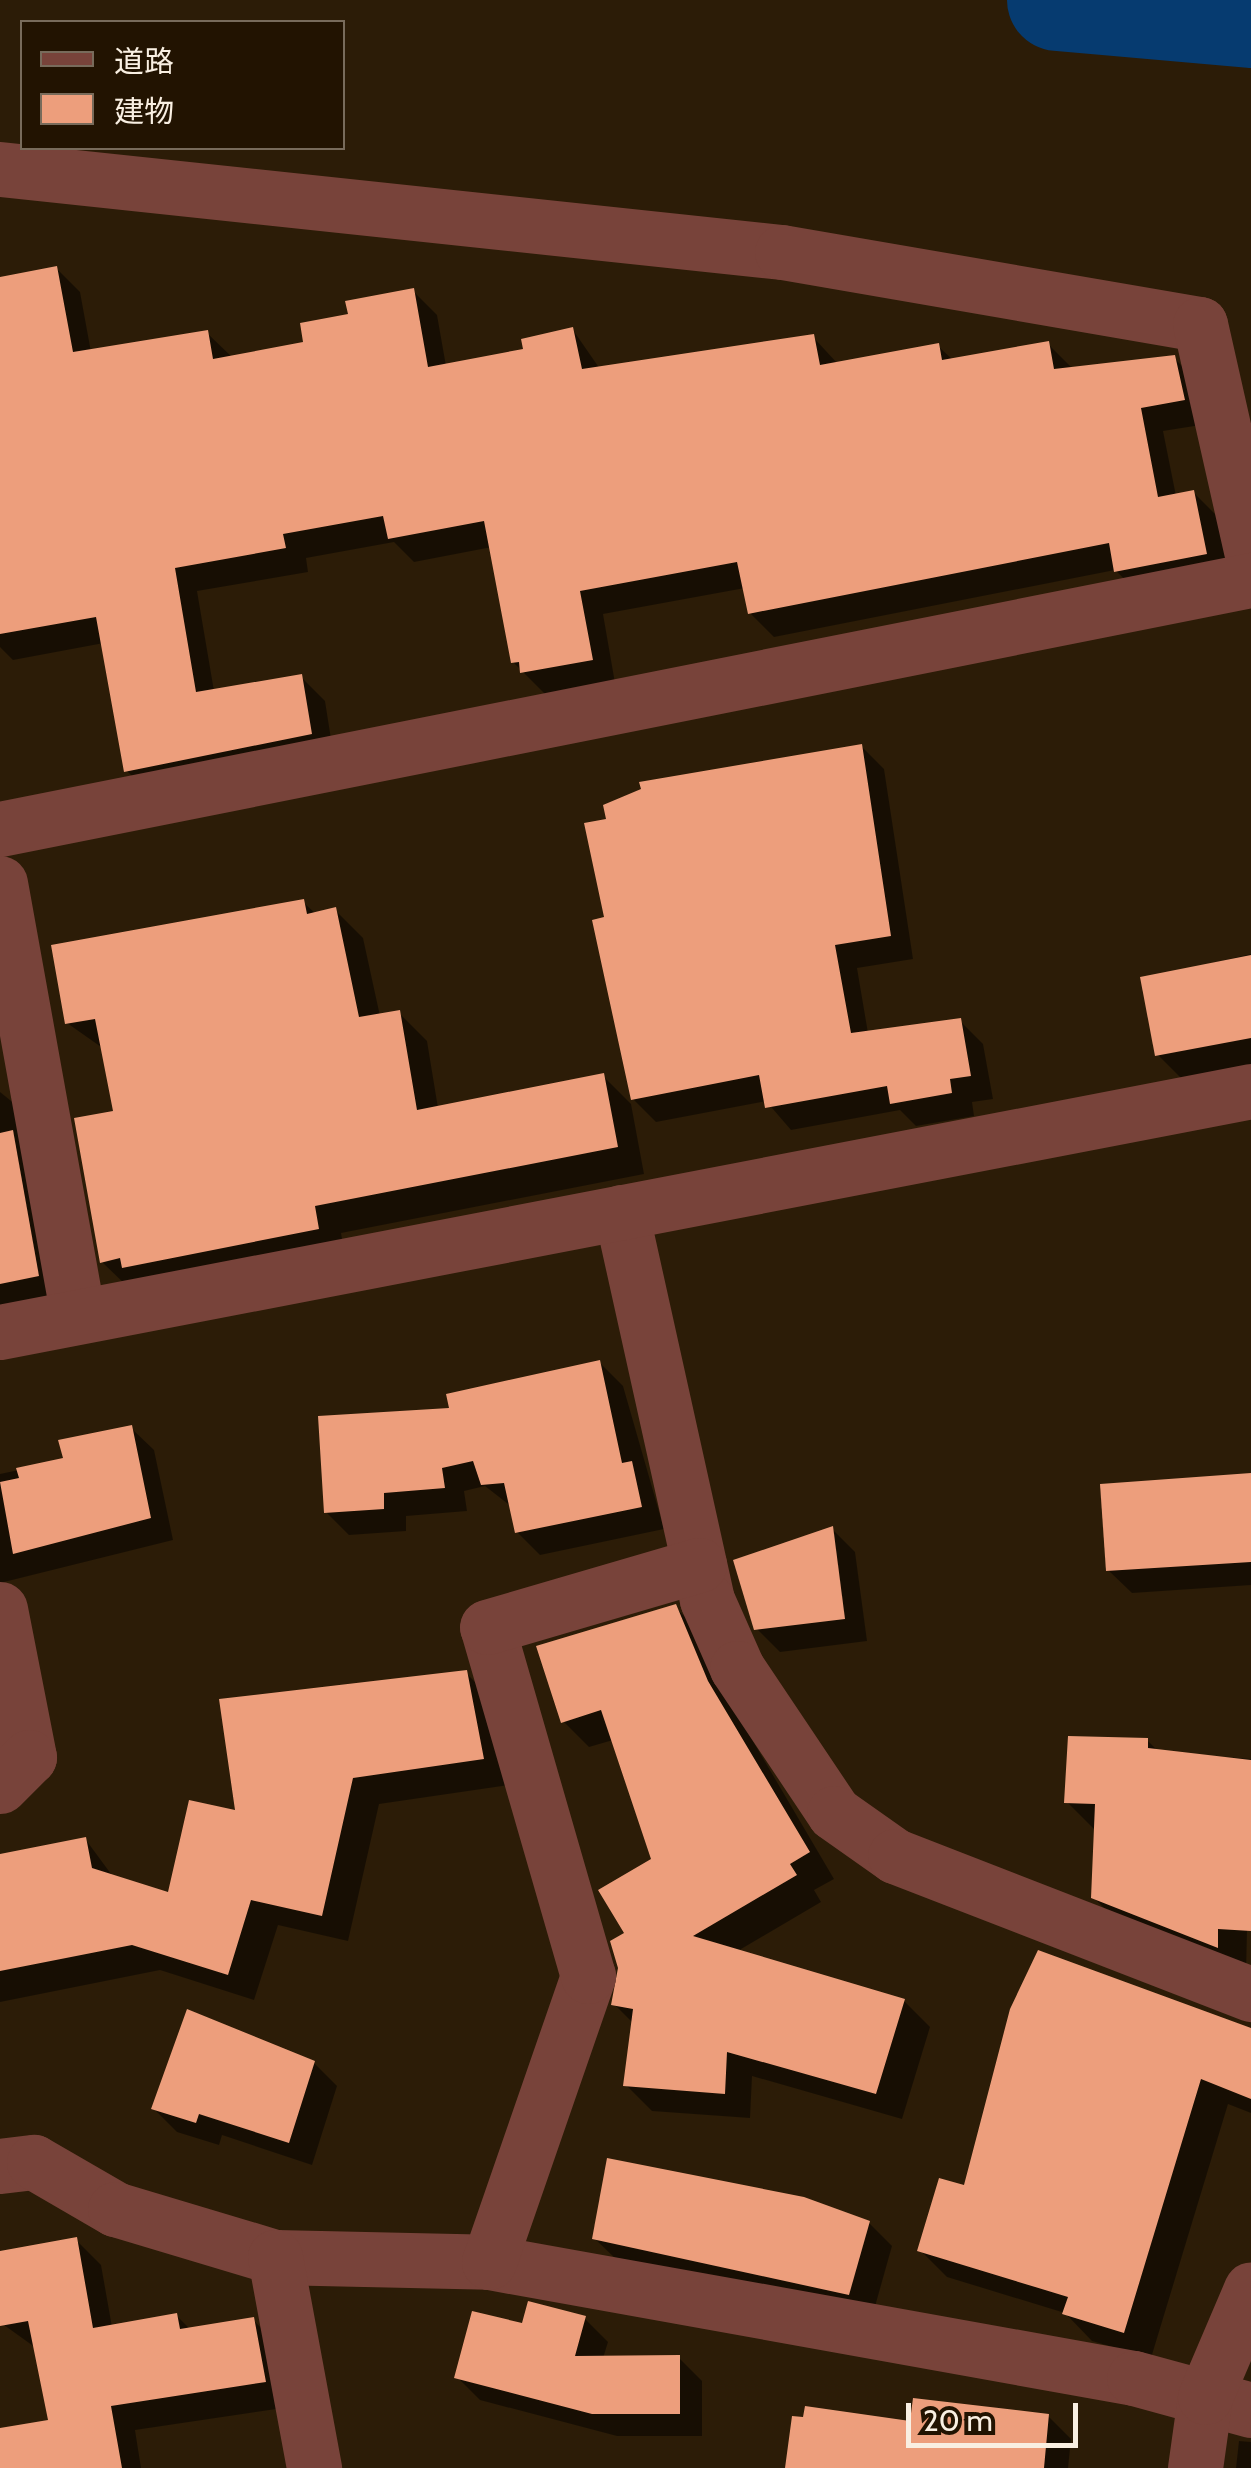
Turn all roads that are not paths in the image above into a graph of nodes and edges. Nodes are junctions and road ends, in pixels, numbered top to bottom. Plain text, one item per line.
1 (0, 169) edge
2 (1251, 550) edge
3 (1251, 580) edge
4 (0, 829) edge
5 (0, 883) edge
6 (1251, 1091) edge
7 (621, 1212) junction
8 (78, 1316) junction
9 (0, 1332) edge
10 (698, 1565) junction
11 (0, 1609) edge
12 (0, 1786) edge
13 (1251, 1994) edge
14 (0, 2166) edge
15 (275, 2257) junction
16 (488, 2262) junction
17 (1251, 2288) edge
18 (1228, 2404) edge
19 (314, 2468) edge
20 (1195, 2468) edge

1 - 2 street
3 - 4 street
5 - 8 street
6 - 7 street
7 - 8 street
7 - 10 street
8 - 9 street
10 - 13 street
10 - 16 street
11 - 12 street
14 - 15 street
15 - 16 street
15 - 19 street
16 - 18 street
17 - 18 street
18 - 20 street

